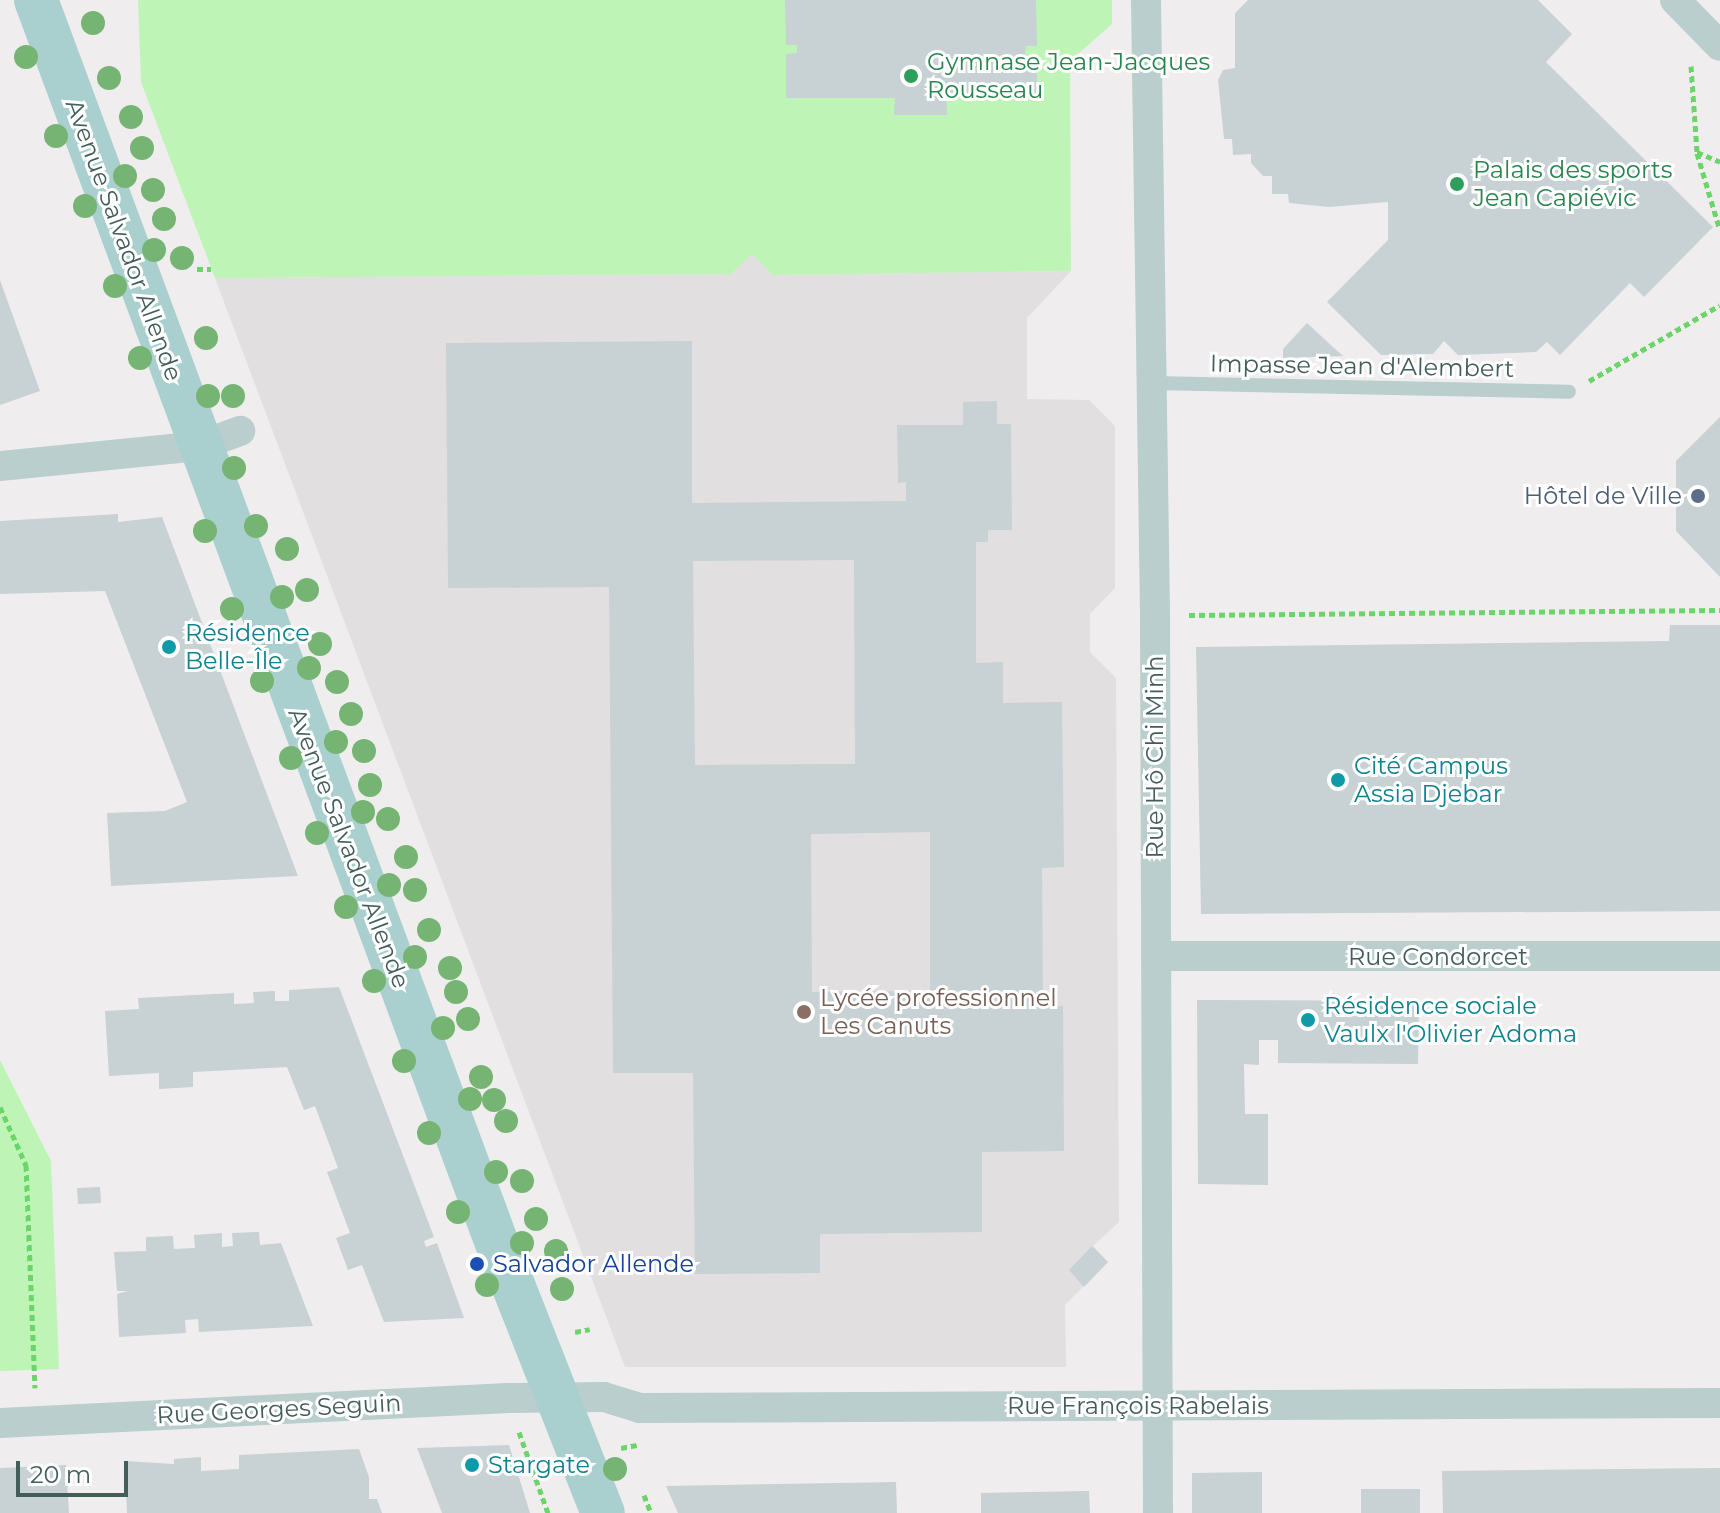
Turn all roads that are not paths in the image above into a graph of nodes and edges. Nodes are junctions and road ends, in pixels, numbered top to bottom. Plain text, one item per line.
1 (36, 0) edge
2 (1146, 0) edge
3 (1675, 0) edge
4 (1720, 46) edge
5 (1153, 383) junction
6 (1569, 392) road end
7 (240, 431) dead end
8 (199, 446) junction
9 (0, 466) edge
10 (1156, 956) junction
11 (1720, 956) edge
12 (558, 1398) junction
13 (1720, 1403) edge
14 (1158, 1406) junction
15 (0, 1423) edge
16 (603, 1513) edge
17 (1158, 1513) edge

1 - 8 main road, Avenue Salvador Allende
2 - 5 street, Rue Hô Chi Minh
3 - 4 street
5 - 6 lane, Impasse Jean d'Alembert
5 - 10 street, Rue Hô Chi Minh
7 - 8 street
8 - 9 street
8 - 12 main road, Avenue Salvador Allende
10 - 11 street, Rue Condorcet
10 - 14 street, Rue Hô Chi Minh
12 - 14 street, Rue François Rabelais
12 - 15 street, Rue Georges Seguin
12 - 16 main road, Avenue Salvador Allende
13 - 14 street, Rue François Rabelais
14 - 17 street, Rue Hô Chi Minh

